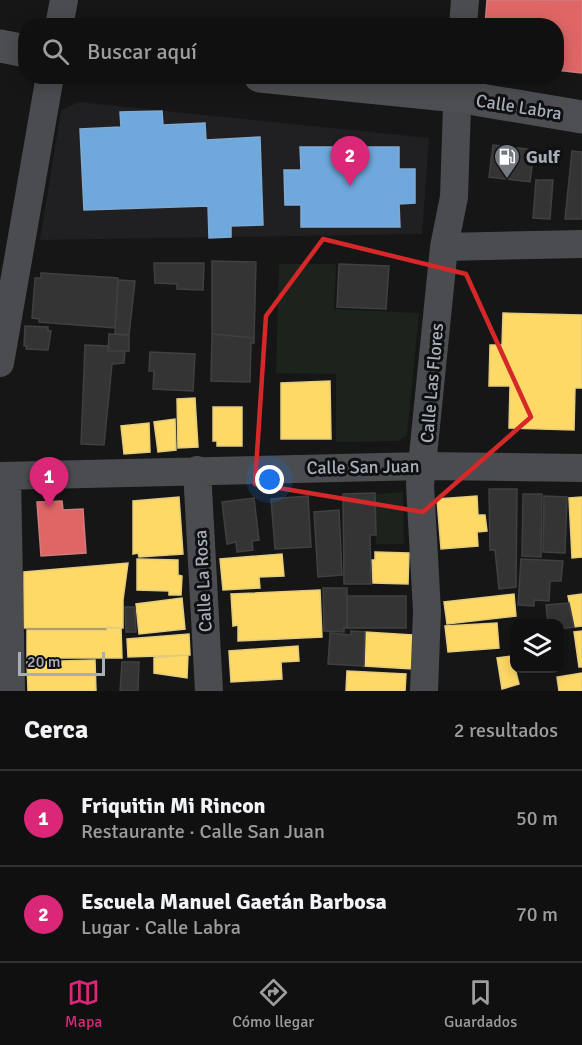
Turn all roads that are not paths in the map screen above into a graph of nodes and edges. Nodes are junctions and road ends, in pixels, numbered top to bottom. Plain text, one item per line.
1 (64, 0) edge
2 (465, 0) edge
3 (61, 18) edge
4 (464, 18) edge
5 (0, 46) edge
6 (18, 49) edge
7 (49, 84) edge
8 (418, 84) edge
9 (458, 86) edge
10 (582, 100) edge
11 (582, 117) edge
12 (582, 244) edge
13 (444, 247) junction
14 (0, 363) edge
15 (424, 465) junction
16 (582, 468) edge
17 (197, 470) junction
18 (4, 476) edge
19 (11, 691) edge
20 (209, 691) edge
21 (424, 691) edge

1 - 3 street
2 - 4 street
5 - 6 main road
7 - 14 street
8 - 9 main road, Calle Labra
9 - 10 main road, Calle Labra
9 - 11 main road, Calle Labra
9 - 13 street, Calle Las Flores
12 - 13 street
13 - 15 street, Calle Las Flores
15 - 16 street, Calle San Juan
15 - 17 street, Calle San Juan
15 - 21 street, Calle Las Flores
17 - 18 street, Calle San Juan
17 - 20 street, Calle La Rosa
18 - 19 street

